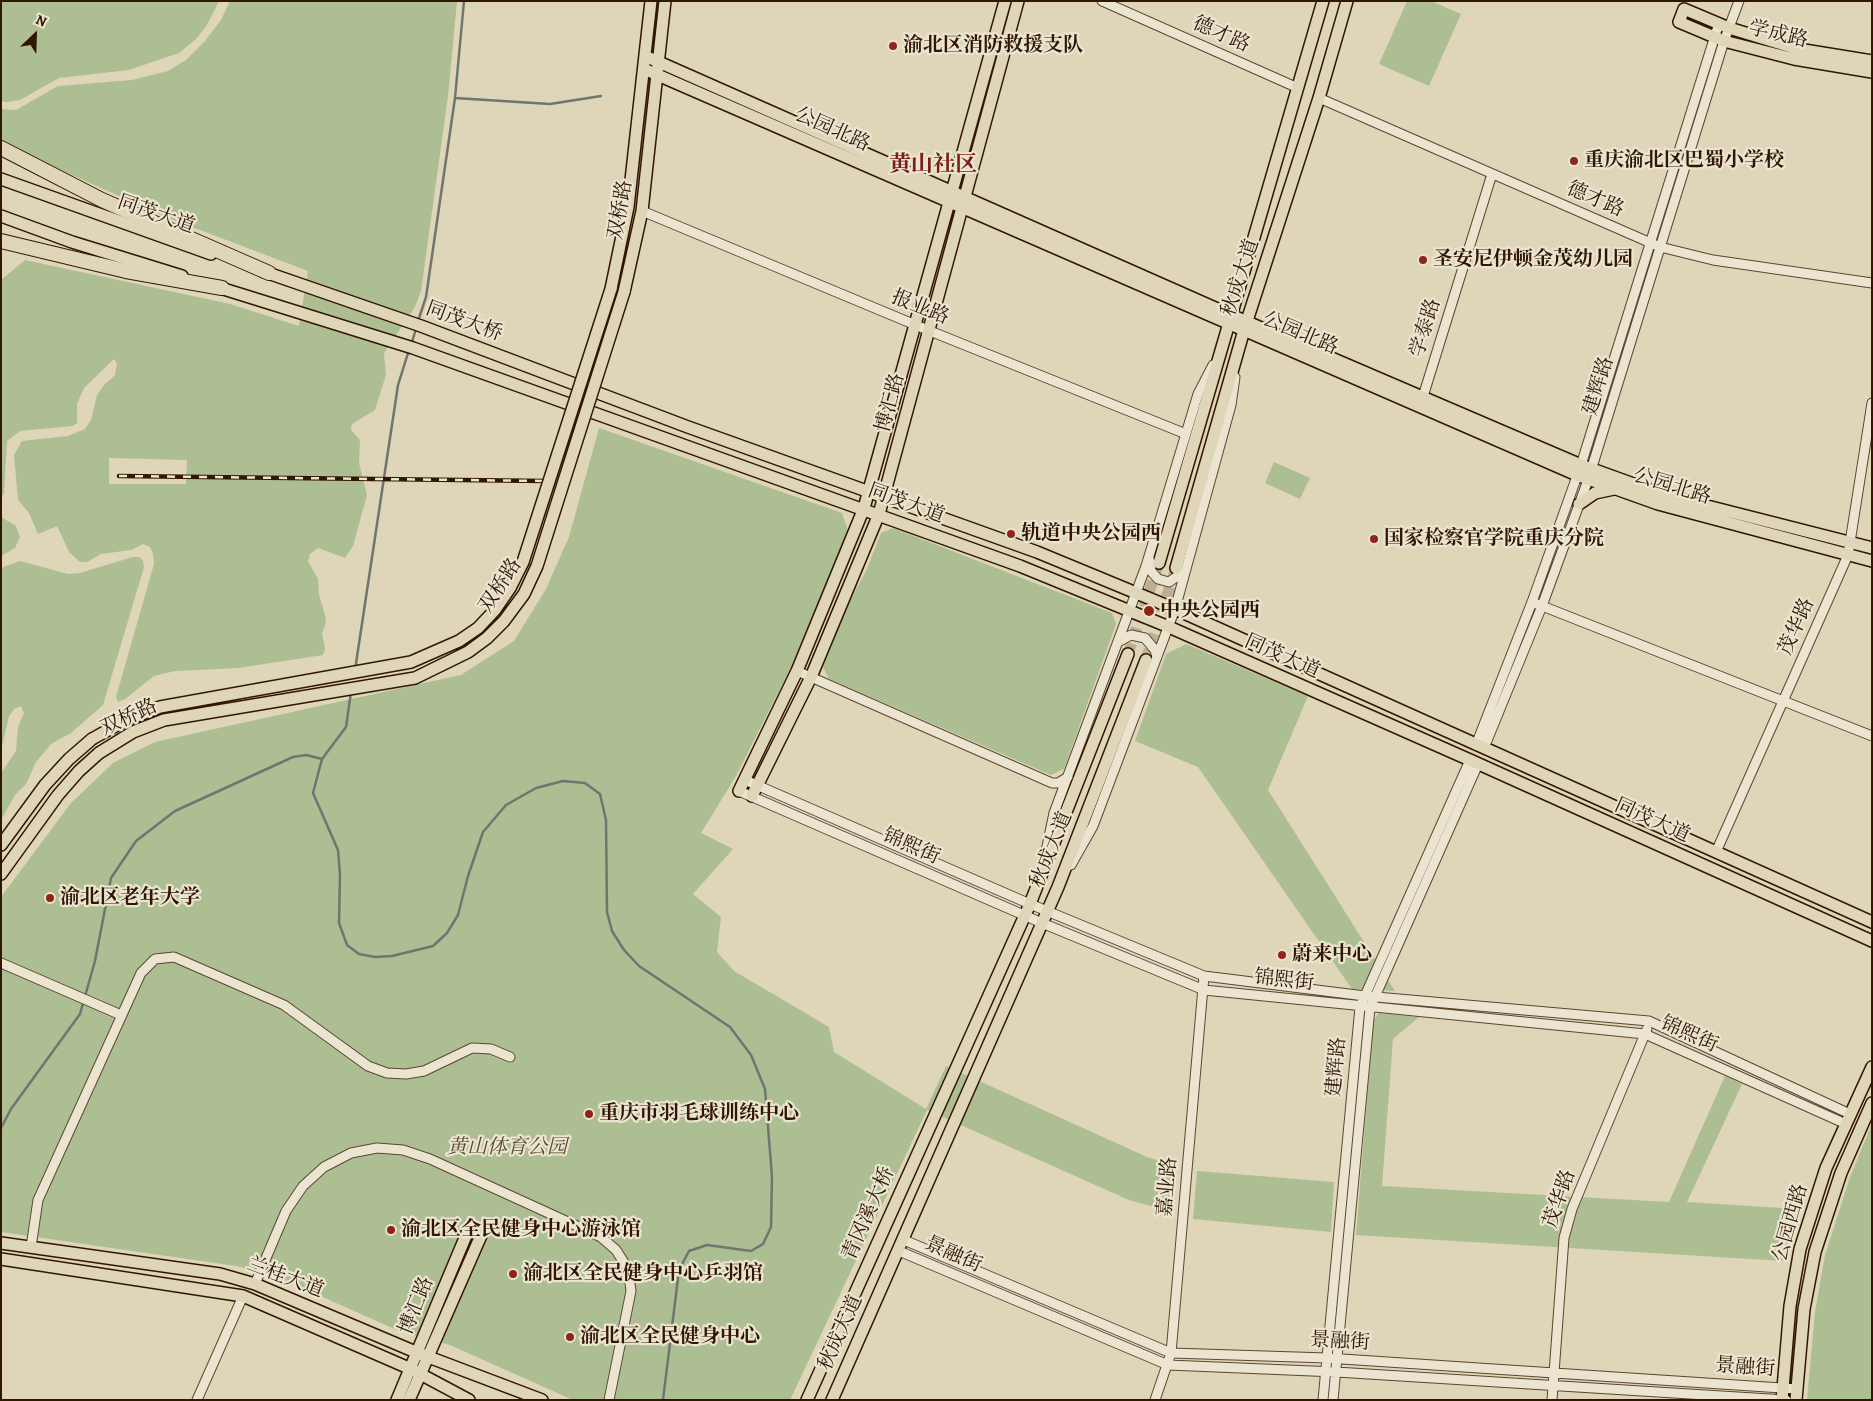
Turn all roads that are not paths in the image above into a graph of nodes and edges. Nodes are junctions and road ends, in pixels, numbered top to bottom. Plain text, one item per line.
1 (651, 1) edge
2 (665, 1) edge
3 (1005, 1) edge
4 (1018, 1) edge
5 (1102, 1) edge
6 (1323, 1) edge
7 (1347, 1) edge
8 (1739, 1) edge
9 (1724, 26) junction
10 (1719, 39) junction
11 (645, 56) junction
12 (1872, 61) edge
13 (658, 62) junction
14 (644, 69) junction
15 (1872, 72) edge
16 (657, 74) junction
17 (1298, 88) junction
18 (722, 96) junction
19 (1319, 98) junction
20 (1, 148) edge
21 (1492, 174) junction
22 (1, 179) edge
23 (951, 197) junction
24 (965, 203) junction
25 (642, 211) junction
26 (1, 216) edge
27 (1, 242) edge
28 (1650, 243) junction
29 (1660, 247) junction
30 (269, 273) junction
31 (1872, 283) edge
32 (299, 284) joint
33 (222, 288) junction
34 (1230, 319) junction
35 (916, 325) junction
36 (1245, 325) junction
37 (930, 331) junction
38 (1220, 352) junction
39 (615, 398) joint
40 (1422, 402) junction
41 (1872, 403) edge
42 (607, 418) joint
43 (1186, 434) junction
44 (1579, 470) junction
45 (1590, 475) junction
46 (1614, 488) junction
47 (870, 491) junction
48 (884, 497) junction
49 (1579, 504) junction
50 (864, 508) junction
51 (879, 514) junction
52 (1872, 548) edge
53 (1849, 549) junction
54 (1154, 561) junction
55 (1872, 561) edge
56 (1181, 569) junction
57 (1136, 593) junction
58 (1532, 602) junction
59 (1542, 606) junction
60 (1175, 609) junction
61 (1129, 611) junction
62 (1168, 627) junction
63 (1118, 642) junction
64 (1128, 654) tunnel mouth
65 (1152, 659) junction
66 (797, 671) junction
67 (811, 677) junction
68 (1784, 701) junction
69 (1872, 736) edge
70 (1480, 746) junction
71 (1474, 762) junction
72 (1068, 777) junction
73 (745, 780) junction
74 (758, 786) junction
75 (739, 791) joint
76 (752, 796) junction
77 (1, 845) edge
78 (1716, 852) junction
79 (1, 874) edge
80 (1040, 880) junction
81 (1030, 904) junction
82 (1048, 911) junction
83 (1024, 915) junction
84 (1872, 922) edge
85 (1042, 923) junction
86 (1872, 941) edge
87 (1, 963) edge
88 (1204, 976) junction
89 (1204, 990) junction
90 (1365, 996) junction
91 (1375, 996) junction
92 (1360, 1008) junction
93 (1370, 1008) junction
94 (121, 1015) junction
95 (1649, 1021) junction
96 (1645, 1034) junction
97 (967, 1044) joint
98 (510, 1057) dead end
99 (1872, 1067) edge
100 (1872, 1103) edge
101 (1848, 1119) junction
102 (470, 1226) dead end
103 (483, 1231) dead end
104 (1, 1243) edge
105 (901, 1245) junction
106 (31, 1247) junction
107 (1, 1259) edge
108 (256, 1284) junction
109 (243, 1296) junction
110 (1171, 1353) junction
111 (423, 1355) junction
112 (1327, 1358) junction
113 (1338, 1359) junction
114 (1168, 1365) junction
115 (416, 1372) junction
116 (1326, 1372) junction
117 (1336, 1372) junction
118 (1554, 1373) junction
119 (1553, 1386) junction
120 (1796, 1394) edge
121 (1782, 1396) edge
122 (541, 1399) edge
123 (197, 1400) edge
124 (397, 1400) edge
125 (409, 1400) edge
126 (469, 1400) edge
127 (527, 1400) edge
128 (609, 1400) edge
129 (807, 1400) edge
130 (832, 1400) edge
131 (1155, 1400) edge
132 (1322, 1400) edge
133 (1333, 1400) edge
134 (1552, 1400) edge
135 (1787, 1400) edge

1 - 11 main road, 双桥路
2 - 13 main road, 双桥路
3 - 23 main road, 博汇路
4 - 24 main road, 博汇路
5 - 17 street, 德才路
6 - 17 main road, 秋成大道
7 - 19 main road, 秋成大道
8 - 9 street, 建辉路
9 - 10 street, 建辉路
9 - 10 main road, 学成路
9 - 12 main road, 学成路
10 - 15 main road, 学成路
10 - 28 street, 建辉路
10 - 29 street, 建辉路
11 - 13 main road, 公园北路
11 - 14 main road, 双桥路
13 - 16 main road, 双桥路
13 - 18 main road, 公园北路
14 - 16 main road, 公园北路
14 - 77 main road, 双桥路, bridge
16 - 18 main road, 公园北路
16 - 25 main road, 双桥路
17 - 34 main road, 秋成大道
18 - 23 main road, 公园北路
19 - 21 street, 德才路
19 - 36 main road, 秋成大道
20 - 30 highway
21 - 28 street, 德才路
21 - 40 street, 学泰路
22 - 30 main road, 同茂大道
23 - 24 main road, 公园北路
23 - 35 main road, 博汇路
24 - 34 main road, 公园北路
24 - 37 main road, 博汇路
25 - 35 street, 报业路
25 - 79 main road, 双桥路, bridge
26 - 33 main road
27 - 33 highway
28 - 29 street, 德才路
28 - 44 street, 建辉路
29 - 31 street, 德才路
29 - 45 street, 建辉路
30 - 32 main road, 同茂大道
32 - 39 main road, 同茂大桥, bridge
33 - 42 main road, 同茂大桥, bridge
34 - 36 main road, 公园北路
34 - 38 main road, 秋成大道
35 - 37 street, 报业路
35 - 47 main road, 博汇路
36 - 40 main road, 公园北路
36 - 56 main road, 秋成大道
37 - 43 street, 报业路
37 - 48 main road, 博汇路
38 - 43 street
38 - 54 main road, 秋成大道
39 - 47 main road, 同茂大道
40 - 44 main road, 公园北路
41 - 53 street, 茂华路
42 - 50 main road, 同茂大道
43 - 54 street
44 - 45 main road, 公园北路
44 - 58 street, 建辉路
45 - 46 main road, 公园北路
45 - 49 street, 建辉路
45 - 53 main road, 公园北路
46 - 49 main road
46 - 53 main road, 公园北路
47 - 48 main road, 同茂大道
47 - 50 main road, 博汇路
48 - 51 main road, 博汇路
48 - 57 main road, 同茂大道
49 - 59 street, 建辉路
50 - 51 main road, 同茂大道
50 - 66 main road, 博汇路
51 - 61 main road, 同茂大道
51 - 67 main road, 博汇路
52 - 53 main road, 公园北路
53 - 55 main road, 公园北路
53 - 68 street, 茂华路
54 - 56 street
54 - 57 street
56 - 60 street
57 - 60 main road, 同茂大道
57 - 61 street
58 - 59 street
58 - 70 street, 建辉路
59 - 68 street
59 - 70 street, 建辉路
60 - 62 street
60 - 70 main road, 同茂大道
61 - 62 main road, 同茂大道
61 - 63 street
62 - 65 street
62 - 71 main road, 同茂大道
63 - 65 street
63 - 72 street
64 - 80 main road, 秋成大道
65 - 82 main road, 秋成大道
66 - 67 street
66 - 73 main road, 博汇路
67 - 72 street
67 - 74 main road, 博汇路
68 - 69 street
68 - 78 street, 茂华路
70 - 78 main road, 同茂大道
71 - 86 main road, 同茂大道
71 - 90 street, 建辉路
71 - 91 street, 建辉路
72 - 80 street
73 - 74 street, 锦熙街
73 - 75 main road, 博汇路
74 - 76 main road, 博汇路
74 - 81 street, 锦熙街
75 - 76 street, 锦熙街
76 - 83 street, 锦熙街
78 - 84 main road, 同茂大道
80 - 81 main road, 秋成大道
81 - 82 street, 锦熙街
81 - 83 main road, 秋成大道
82 - 85 main road, 秋成大道
82 - 88 street, 锦熙街
83 - 85 street, 锦熙街
83 - 97 main road, 秋成大道
85 - 89 street, 锦熙街
85 - 105 main road, 秋成大道
87 - 94 street
88 - 89 street, 嘉业路
88 - 90 street, 锦熙街
89 - 92 street, 锦熙街
89 - 110 street, 嘉业路
90 - 91 street, 锦熙街
90 - 92 street, 建辉路
91 - 93 street, 建辉路
91 - 95 street, 锦熙街
92 - 93 street, 锦熙街
92 - 112 street, 建辉路
93 - 96 street, 锦熙街
93 - 113 street, 建辉路
94 - 98 street
94 - 106 street
95 - 96 street, 茂华路
95 - 101 street, 锦熙街
96 - 101 street, 锦熙街
96 - 118 street, 茂华路
97 - 129 main road, 青冈溪大桥
99 - 101 main road, 公园西路
100 - 120 main road, 公园西路
101 - 121 main road, 公园西路
102 - 111 main road, 博汇路
103 - 111 main road, 博汇路
104 - 106 main road, 兰桂大道
105 - 110 street, 景融街
105 - 114 street, 景融街
105 - 130 main road, 秋成大道
106 - 108 main road, 兰桂大道
107 - 109 main road, 兰桂大道
108 - 111 main road, 兰桂大道
108 - 128 street
109 - 115 main road, 兰桂大道
109 - 123 street
110 - 112 street, 景融街
110 - 114 street, 嘉业路
111 - 115 main road, 博汇路
111 - 122 main road, 兰桂大道
112 - 113 street, 景融街
112 - 116 street, 建辉路
113 - 117 street, 建辉路
113 - 118 street, 景融街
114 - 116 street, 景融街
114 - 131 street, 嘉业路
115 - 124 main road, 博汇路
115 - 125 main road, 博汇路
115 - 126 main road, 兰桂大道
116 - 117 street, 景融街
116 - 132 street, 建辉路
117 - 119 street, 景融街
117 - 133 street, 建辉路
118 - 119 street, 茂华路
118 - 121 street, 景融街
119 - 121 street, 景融街
119 - 134 street, 茂华路
120 - 121 street, 景融街
121 - 135 street, 景融街
122 - 127 main road

